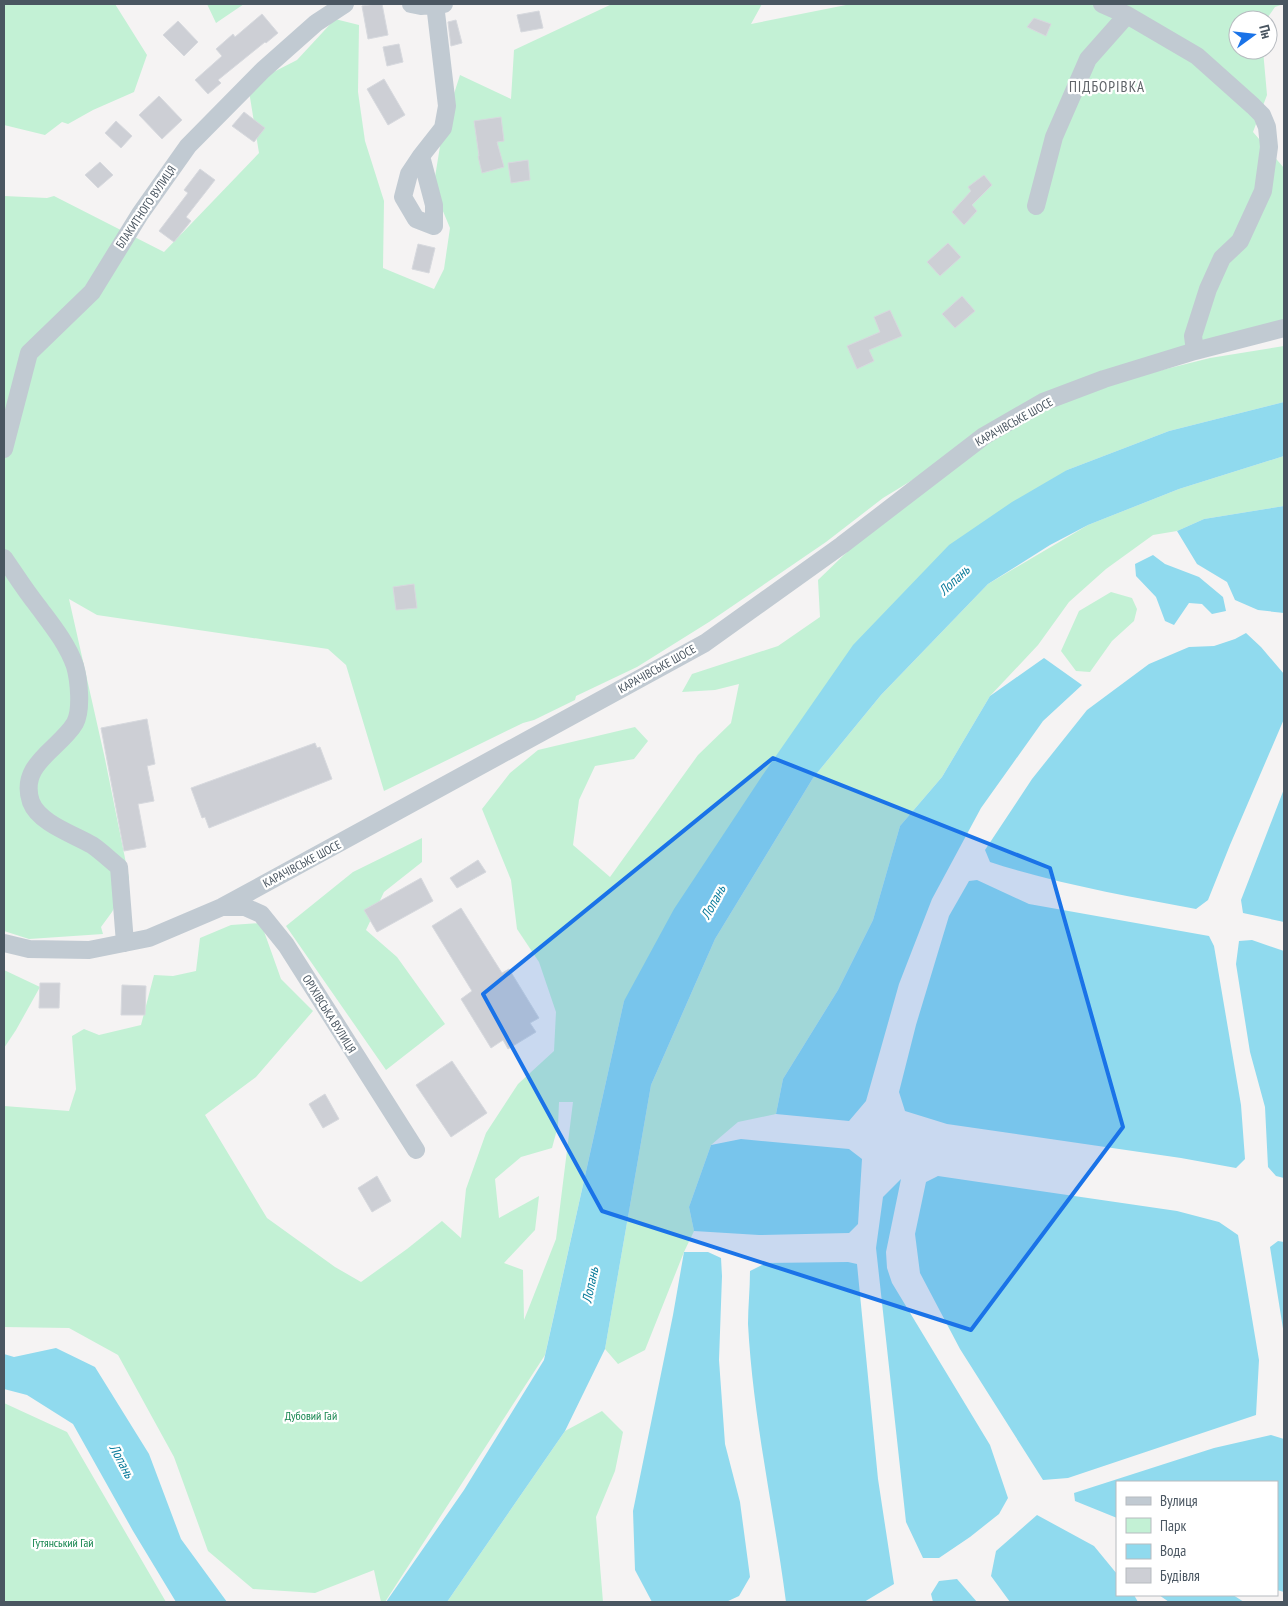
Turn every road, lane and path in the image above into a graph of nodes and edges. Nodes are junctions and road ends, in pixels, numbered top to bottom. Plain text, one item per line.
1 (345, 4) edge
2 (411, 4) edge
3 (439, 4) edge
4 (1102, 4) edge
5 (1127, 15) junction
6 (421, 156) dead end
7 (1036, 206) dead end
8 (1284, 328) edge
9 (1196, 351) junction
10 (4, 449) edge
11 (4, 558) edge
12 (222, 907) junction
13 (4, 943) edge
14 (125, 943) junction
15 (416, 1150) dead end

1 - 10 street, БЛАКИТНОГО ВУЛИЦЯ
2 - 3 street
3 - 6 street
4 - 5 street
5 - 7 street
5 - 9 street
8 - 9 street, КАРАЧІВСЬКЕ ШОСЕ
9 - 12 street, КАРАЧІВСЬКЕ ШОСЕ
11 - 14 street
12 - 14 street, КАРАЧІВСЬКЕ ШОСЕ
12 - 15 street, ОРІХІВСЬКА ВУЛИЦЯ
13 - 14 street, КАРАЧІВСЬКЕ ШОСЕ

